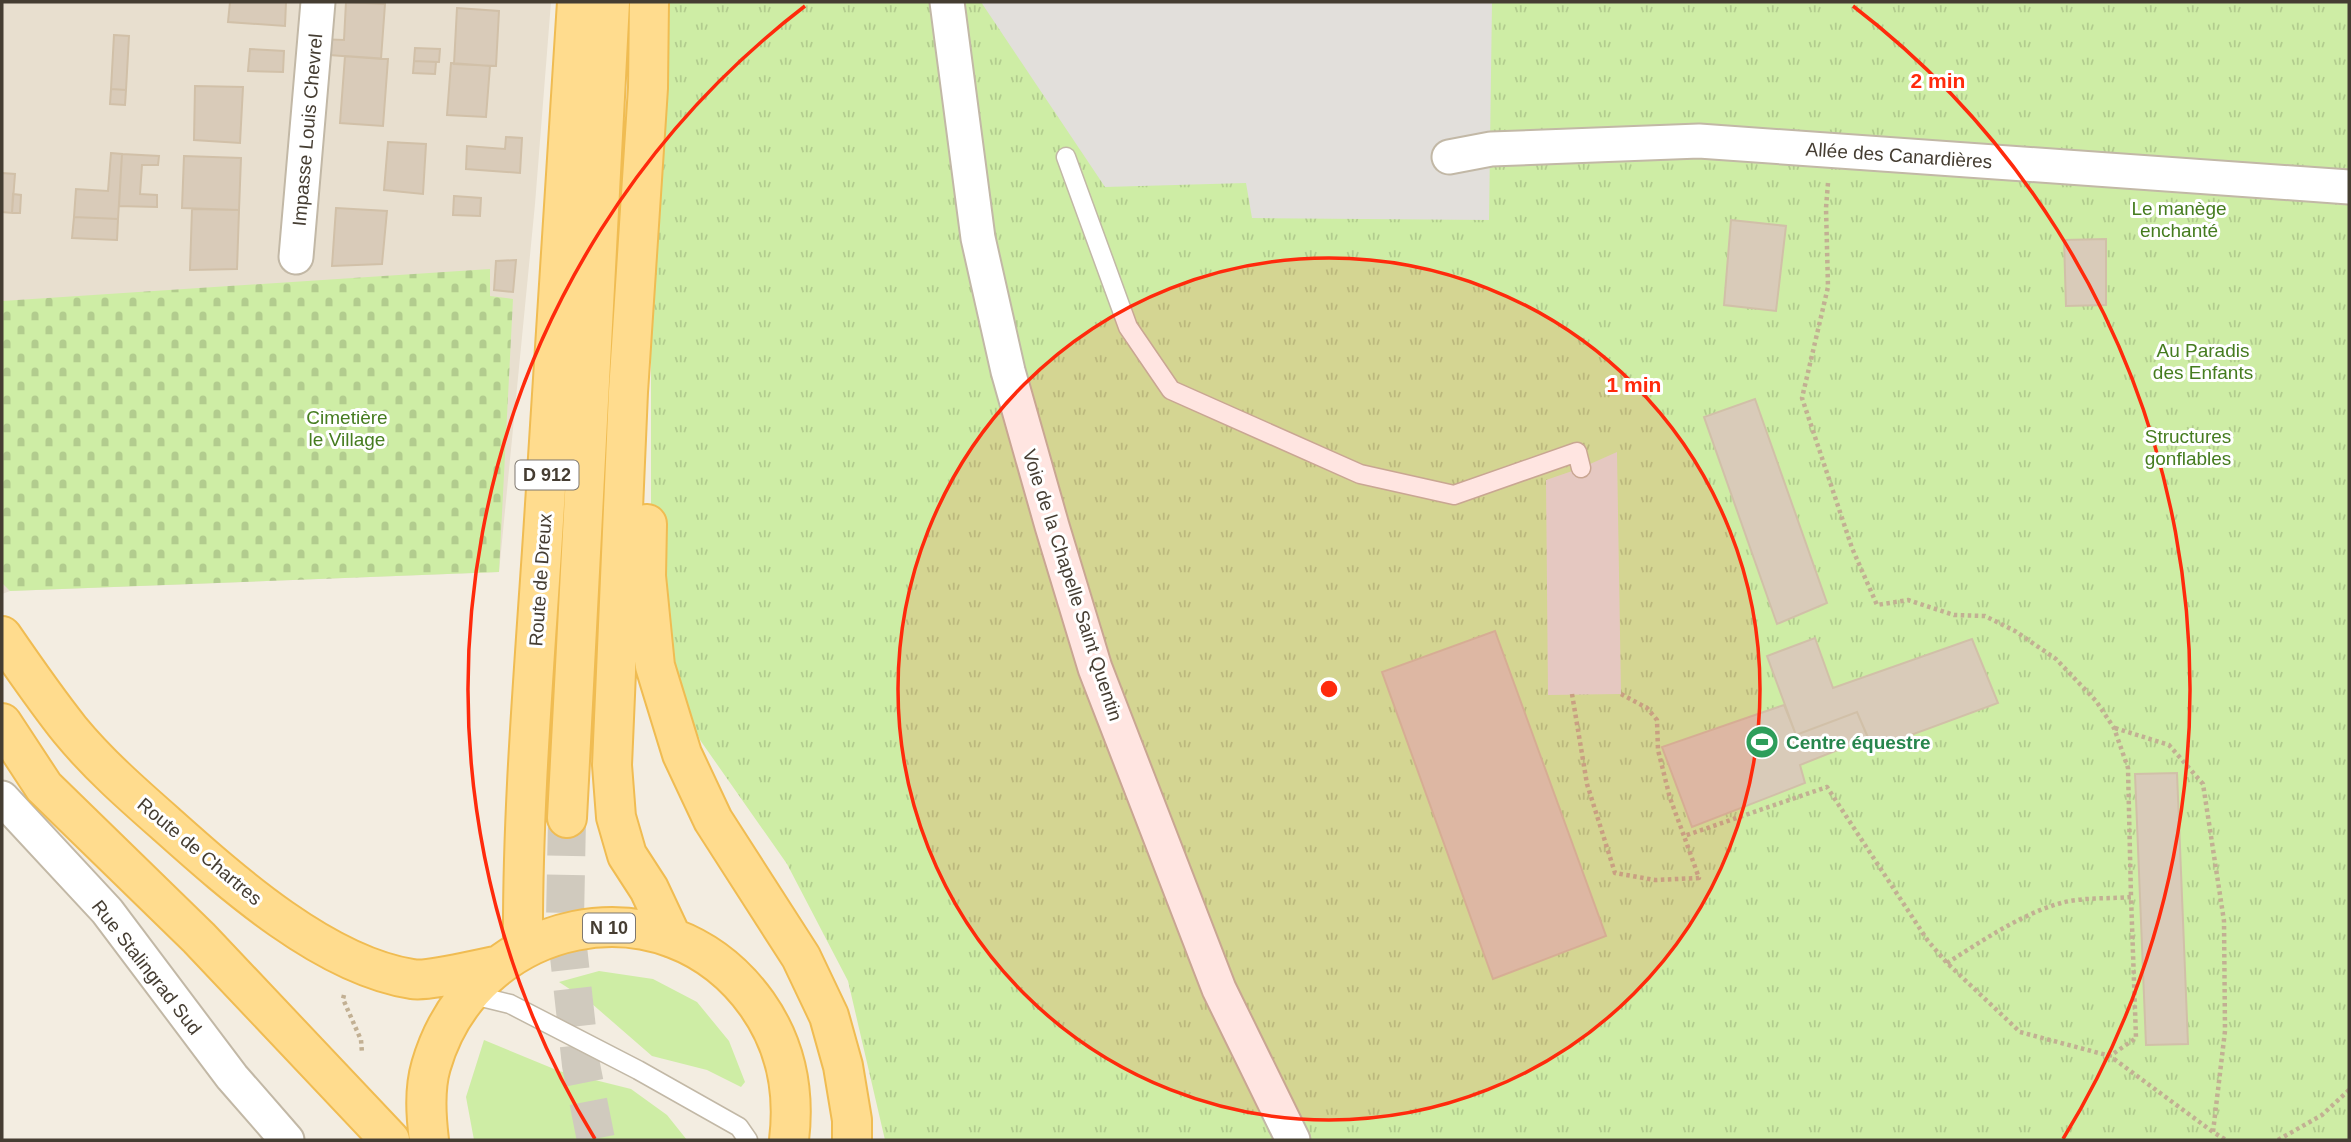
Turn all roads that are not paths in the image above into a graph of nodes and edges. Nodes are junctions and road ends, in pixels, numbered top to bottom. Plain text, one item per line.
1 (318, 2) edge
2 (577, 2) edge
3 (610, 2) edge
4 (649, 2) edge
5 (947, 2) edge
6 (1066, 157) dead end
7 (1449, 158) dead end
8 (2349, 187) edge
9 (296, 257) dead end
10 (628, 392) junction
11 (1581, 468) dead end
12 (2, 636) edge
13 (2, 723) edge
14 (2, 798) edge
15 (567, 818) tunnel mouth
16 (672, 939) junction
17 (509, 957) junction
18 (415, 980) junction
19 (467, 994) junction
20 (287, 1140) edge
21 (390, 1140) edge
22 (429, 1140) edge
23 (748, 1140) edge
24 (789, 1140) edge
25 (852, 1140) edge
26 (1293, 1140) edge

1 - 9 street, Impasse Louis Chevrel
2 - 17 main road, Route de Dreux / D 912
3 - 15 main road, Route de Dreux
4 - 10 main road
5 - 26 street, Voie de la Chapelle Saint Quentin
6 - 11 lane
7 - 8 street, Allée des Canardières
10 - 16 main road
10 - 25 main road
12 - 18 main road, Route de Chartres / N 10
13 - 21 main road
14 - 20 street, Rue Stalingrad Sud
16 - 17 main road, N 10
16 - 24 main road, N 10
17 - 18 main road, Route de Chartres / N 10
17 - 19 main road, N 10
18 - 19 lane
19 - 22 main road, N 10
19 - 23 lane

